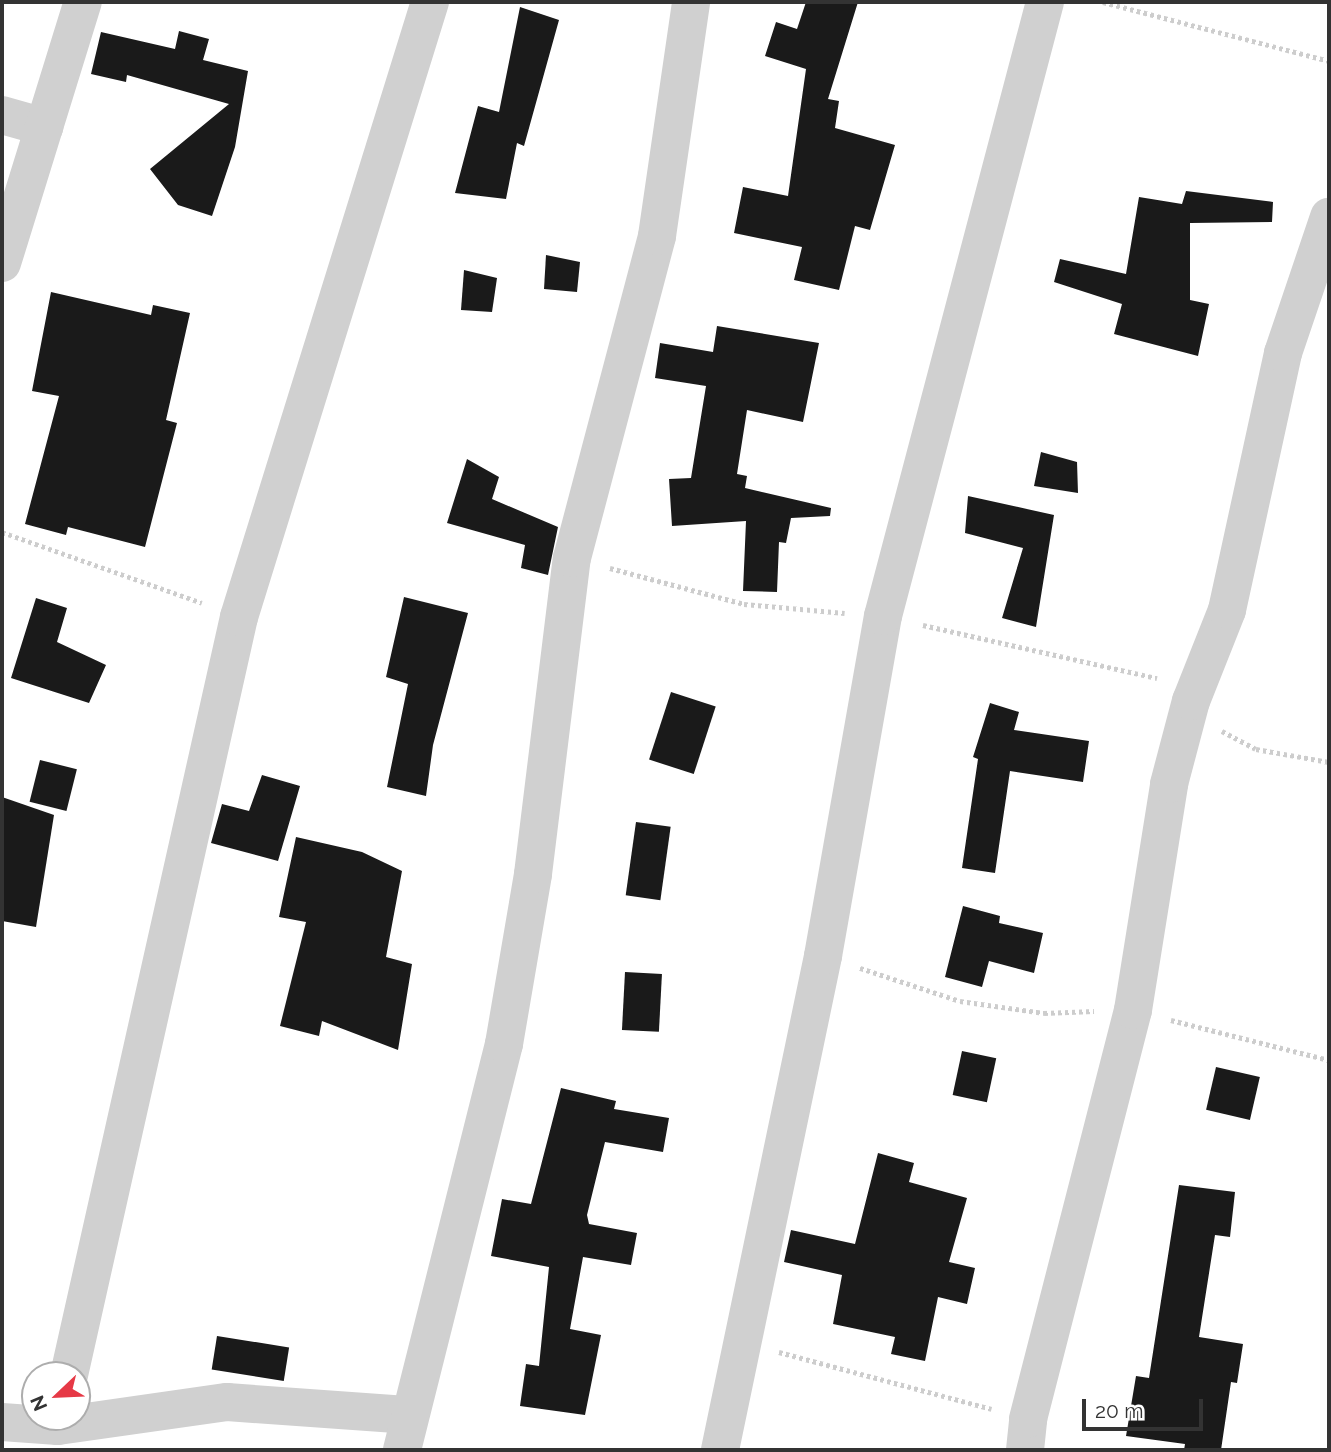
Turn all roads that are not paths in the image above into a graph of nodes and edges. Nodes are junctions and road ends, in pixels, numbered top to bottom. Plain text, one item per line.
1 (83, 2) edge
2 (430, 2) edge
3 (691, 2) edge
4 (1045, 2) edge
5 (2, 115) edge
6 (44, 127) junction
7 (1329, 217) edge
8 (2, 263) edge
9 (72, 1361) edge
10 (2, 1422) edge
11 (21, 1425) edge
12 (91, 1425) edge
13 (405, 1433) edge
14 (1027, 1435) edge
15 (720, 1450) edge

1 - 6 street
2 - 9 street
3 - 13 street
4 - 15 street
5 - 6 street
6 - 8 street
7 - 14 street
10 - 11 street
12 - 13 street

